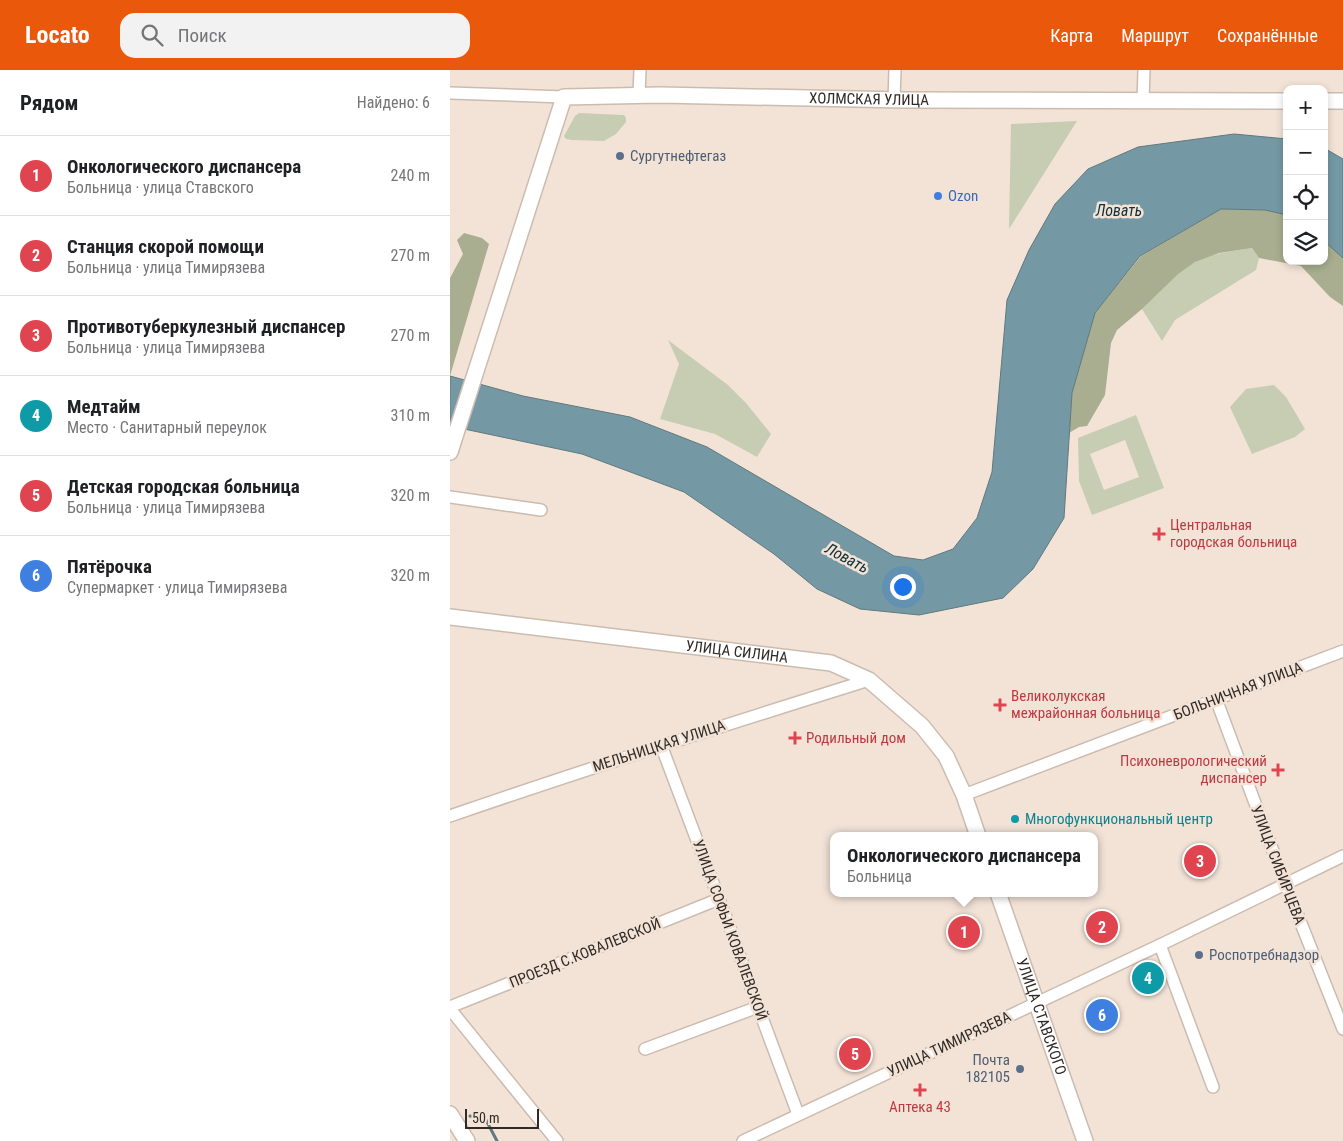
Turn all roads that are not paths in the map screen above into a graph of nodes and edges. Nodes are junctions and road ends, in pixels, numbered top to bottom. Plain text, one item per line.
1 (640, 70) edge
2 (895, 70) edge
3 (1144, 70) edge
4 (450, 93) edge
5 (639, 95) junction
6 (564, 97) junction
7 (894, 100) junction
8 (1283, 101) edge
9 (1328, 101) edge
10 (1343, 101) edge
11 (1142, 102) junction
12 (451, 449) edge
13 (450, 497) edge
14 (541, 510) dead end
15 (450, 617) edge
16 (1343, 651) edge
17 (869, 680) junction
18 (1216, 699) junction
19 (661, 745) junction
20 (964, 795) junction
21 (450, 816) edge
22 (977, 832) edge
23 (1343, 856) edge
24 (1285, 884) junction
25 (999, 897) edge
26 (719, 899) junction
27 (1160, 945) junction
28 (1036, 1002) junction
29 (758, 1007) junction
30 (450, 1008) edge
31 (1343, 1029) edge
32 (644, 1049) dead end
33 (1214, 1087) dead end
34 (450, 1114) edge
35 (798, 1114) junction
36 (467, 1141) edge
37 (557, 1141) edge
38 (743, 1141) edge
39 (1085, 1141) edge

1 - 5 street
2 - 7 street
3 - 11 street
4 - 6 street, ХОЛМСКАЯ УЛИЦА
5 - 6 main road, ХОЛМСКАЯ УЛИЦА
5 - 7 main road, ХОЛМСКАЯ УЛИЦА
6 - 12 main road
7 - 11 main road, ХОЛМСКАЯ УЛИЦА
8 - 11 main road, ХОЛМСКАЯ УЛИЦА
9 - 10 main road
13 - 14 street
15 - 17 main road, УЛИЦА СИЛИНА
16 - 18 street, БОЛЬНИЧНАЯ УЛИЦА
17 - 19 street, МЕЛЬНИЦКАЯ УЛИЦА
17 - 20 main road, УЛИЦА СИЛИНА
18 - 20 street, БОЛЬНИЧНАЯ УЛИЦА
18 - 24 street, УЛИЦА СИБИРЦЕВА
19 - 21 street, МЕЛЬНИЦКАЯ УЛИЦА
19 - 26 street, УЛИЦА СОФЬИ КОВАЛЕВСКОЙ
20 - 22 main road
23 - 24 street, УЛИЦА ТИМИРЯЗЕВА
24 - 27 street, УЛИЦА ТИМИРЯЗЕВА
24 - 31 street, УЛИЦА СИБИРЦЕВА
25 - 28 main road, УЛИЦА СТАВСКОГО
26 - 29 street, УЛИЦА СОФЬИ КОВАЛЕВСКОЙ
26 - 30 street, ПРОЕЗД С.КОВАЛЕВСКОЙ
27 - 28 street, УЛИЦА ТИМИРЯЗЕВА
27 - 33 street
28 - 35 street, УЛИЦА ТИМИРЯЗЕВА
28 - 39 main road, УЛИЦА СТАВСКОГО
29 - 32 street
29 - 35 street, УЛИЦА СОФЬИ КОВАЛЕВСКОЙ
30 - 37 street
34 - 36 main road
35 - 38 street, УЛИЦА ТИМИРЯЗЕВА

